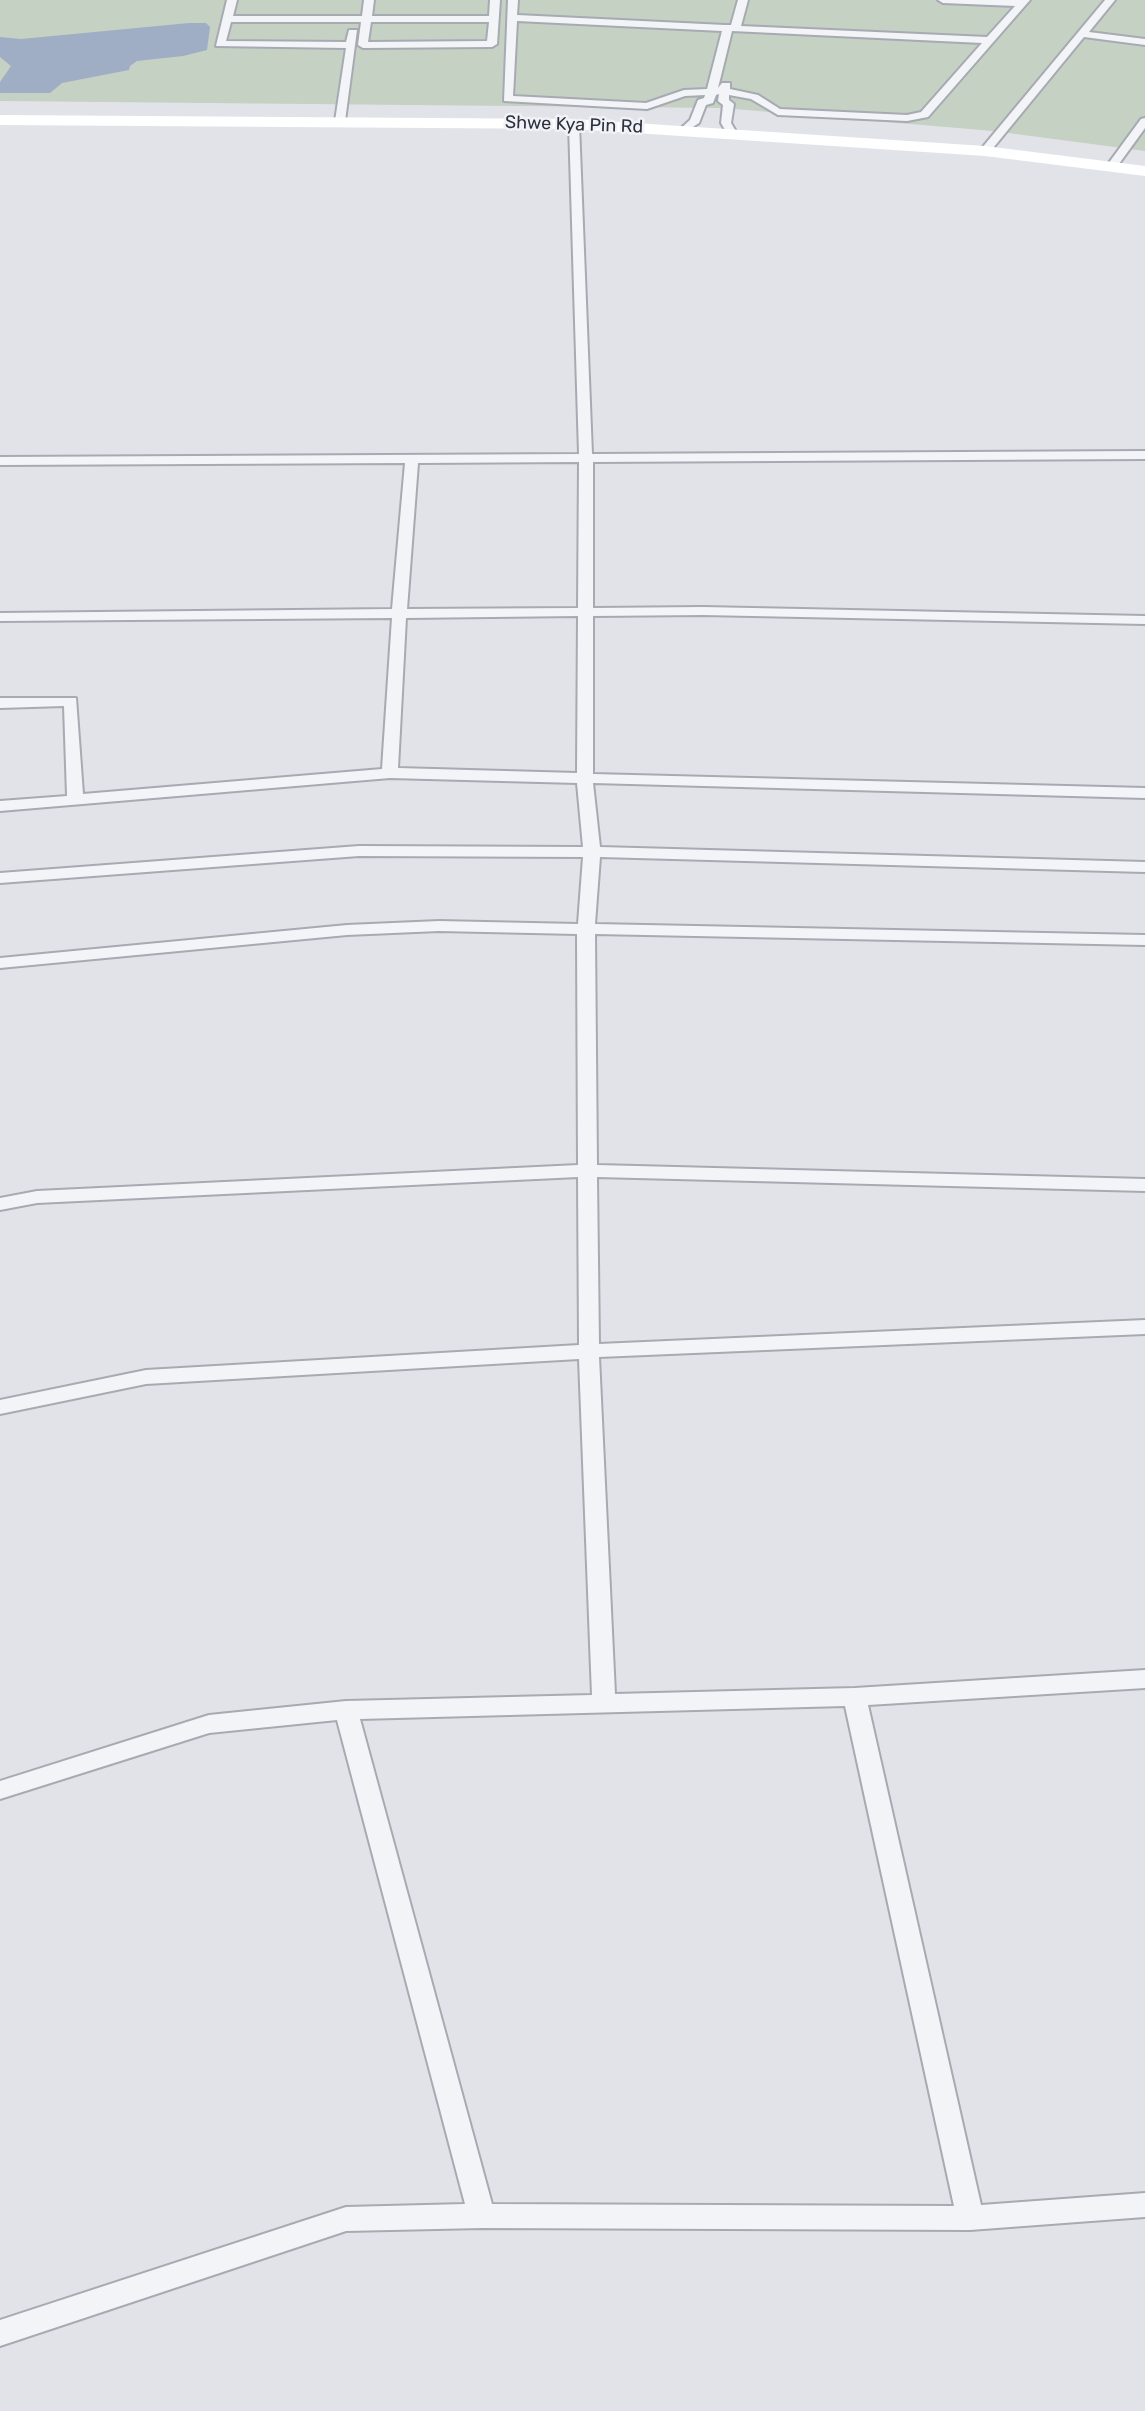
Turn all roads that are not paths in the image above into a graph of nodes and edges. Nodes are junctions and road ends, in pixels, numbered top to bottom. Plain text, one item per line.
1 (232, 0) edge
2 (357, 0) edge
3 (369, 0) edge
4 (495, 0) edge
5 (513, 0) edge
6 (743, 0) edge
7 (943, 0) edge
8 (1110, 0) edge
9 (1024, 2) edge
10 (512, 18) junction
11 (226, 19) junction
12 (360, 19) junction
13 (494, 19) junction
14 (735, 28) junction
15 (1082, 34) junction
16 (990, 40) junction
17 (738, 41) dead end
18 (1145, 42) edge
19 (351, 44) junction
20 (728, 78) dead end
21 (711, 90) junction
22 (724, 91) junction
23 (0, 120) edge
24 (340, 121) junction
25 (1145, 121) edge
26 (574, 124) junction
27 (685, 129) junction
28 (732, 133) junction
29 (985, 151) junction
30 (1112, 166) junction
31 (1145, 171) edge
32 (1145, 455) edge
33 (412, 459) junction
34 (586, 459) junction
35 (0, 461) edge
36 (584, 612) junction
37 (399, 615) junction
38 (0, 617) edge
39 (1145, 620) edge
40 (0, 704) edge
41 (390, 773) junction
42 (585, 778) junction
43 (1145, 793) edge
44 (75, 798) junction
45 (0, 806) edge
46 (592, 852) junction
47 (1145, 867) edge
48 (0, 878) edge
49 (586, 930) junction
50 (1145, 940) edge
51 (0, 963) edge
52 (586, 1171) junction
53 (1145, 1185) edge
54 (0, 1204) edge
55 (1145, 1327) edge
56 (589, 1351) junction
57 (0, 1407) edge
58 (1145, 1679) edge
59 (855, 1697) junction
60 (604, 1705) junction
61 (346, 1710) junction
62 (0, 1790) edge
63 (1145, 2205) edge
64 (482, 2216) junction
65 (970, 2218) junction
66 (0, 2333) edge

1 - 11 street
2 - 12 street
3 - 12 street
4 - 13 street
5 - 10 street
6 - 14 street
7 - 9 street
8 - 15 street
9 - 16 street
10 - 14 street
10 - 21 street
11 - 12 street
11 - 19 street
12 - 13 street
12 - 13 street
12 - 19 street
14 - 16 street
14 - 17 street
14 - 21 street
15 - 18 street
15 - 29 street
16 - 22 street
19 - 24 street
20 - 22 street
21 - 22 street
21 - 27 street
22 - 28 street
23 - 24 street, Shwe Kya Pin Rd
24 - 26 street, Shwe Kya Pin Rd
25 - 30 street
26 - 27 street, Shwe Kya Pin Rd
26 - 34 street
27 - 28 street, Shwe Kya Pin Rd
28 - 29 street, Shwe Kya Pin Rd
29 - 30 street, Shwe Kya Pin Rd
30 - 31 street, Shwe Kya Pin Rd
32 - 34 street
33 - 34 street
33 - 35 street
33 - 37 street
34 - 36 street
36 - 37 street
36 - 39 street
36 - 42 street
37 - 38 street
37 - 41 street
40 - 44 street
41 - 42 street
41 - 44 street
42 - 43 street
42 - 46 street
44 - 45 street
46 - 47 street
46 - 48 street
46 - 49 street
49 - 50 street
49 - 51 street
49 - 52 street
52 - 53 street
52 - 54 street
52 - 56 street
55 - 56 street
56 - 57 street
56 - 60 street
58 - 59 street
59 - 60 street
59 - 65 street
60 - 61 street
61 - 62 street
61 - 64 street
63 - 65 street
64 - 65 street
64 - 66 street

